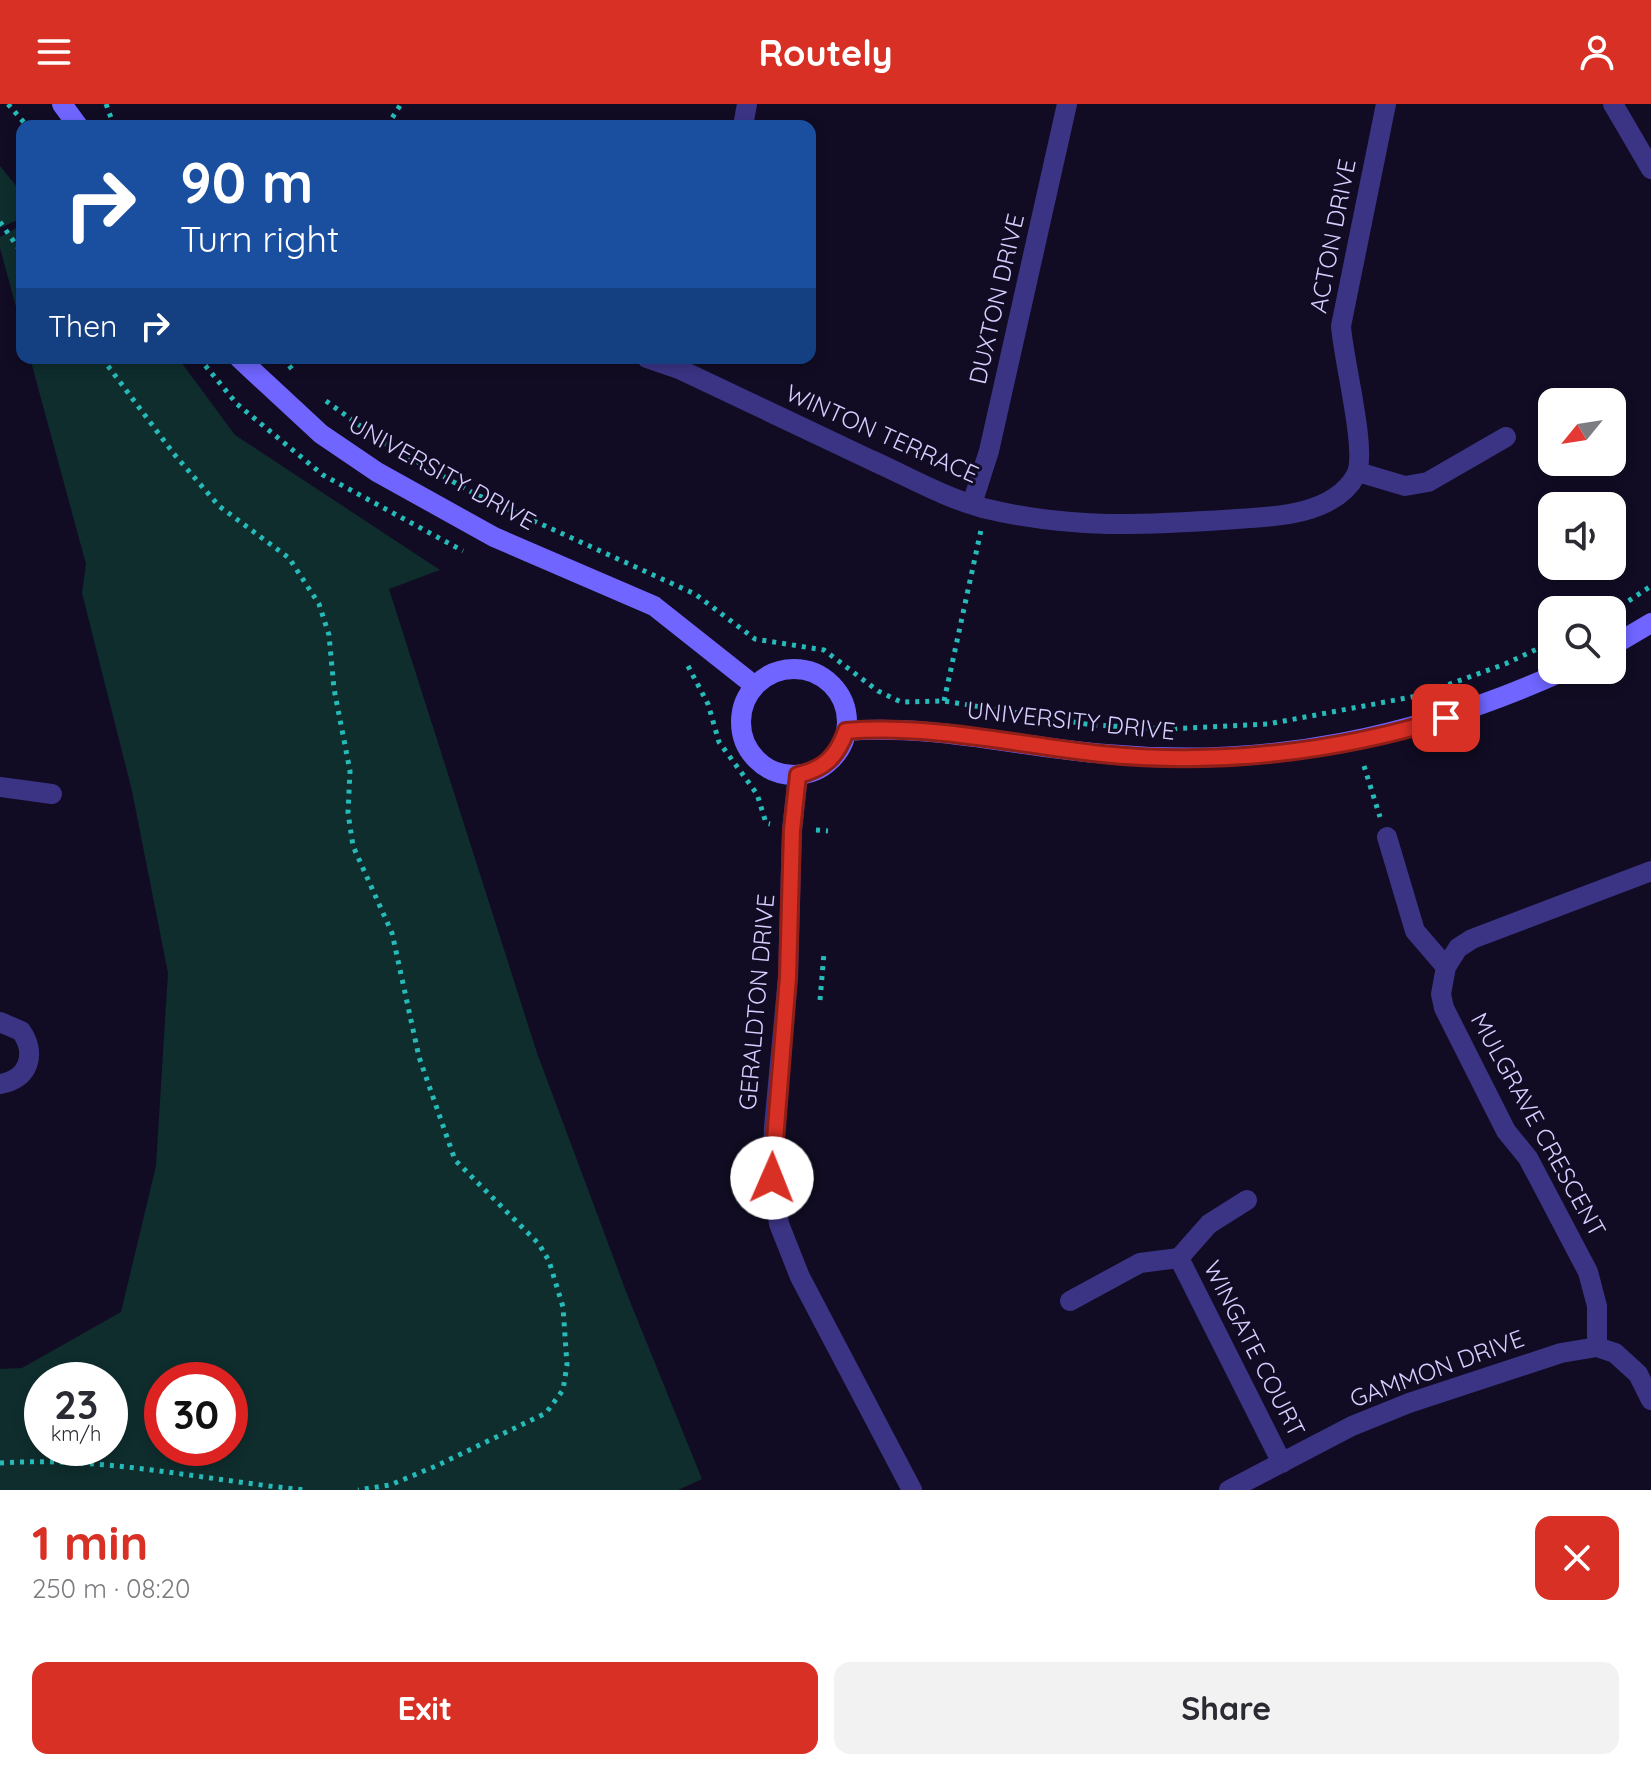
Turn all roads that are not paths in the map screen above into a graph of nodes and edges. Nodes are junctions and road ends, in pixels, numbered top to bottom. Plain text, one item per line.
1 (1067, 104) edge
2 (1386, 104) edge
3 (1613, 104) edge
4 (1651, 169) edge
5 (245, 364) edge
6 (683, 364) edge
7 (1506, 437) dead end
8 (1358, 472) junction
9 (979, 506) junction
10 (1651, 623) edge
11 (1626, 638) edge
12 (1538, 683) edge
13 (755, 686) junction
14 (846, 731) junction
15 (798, 775) junction
16 (0, 787) edge
17 (52, 794) dead end
18 (1387, 837) road end
19 (1651, 871) edge
20 (1446, 967) junction
21 (0, 1022) edge
22 (0, 1084) edge
23 (1247, 1200) dead end
24 (1179, 1258) junction
25 (1070, 1301) dead end
26 (1597, 1347) junction
27 (1651, 1400) edge
28 (1282, 1463) junction
29 (912, 1490) edge
30 (1229, 1490) edge

1 - 9 street, DUXTON DRIVE
2 - 8 street, ACTON DRIVE
3 - 4 street
5 - 13 street, UNIVERSITY DRIVE
6 - 9 street, WINTON TERRACE
7 - 8 street
8 - 9 street, WINTON TERRACE
10 - 11 street
12 - 14 street, UNIVERSITY DRIVE
13 - 14 street
13 - 15 street
14 - 15 street
15 - 29 street, GERALDTON DRIVE
16 - 17 street
18 - 20 street
19 - 20 street
20 - 26 street, MULGRAVE CRESCENT
21 - 22 street
23 - 24 street, WINGATE COURT
24 - 25 street, WINGATE COURT
24 - 28 street, WINGATE COURT
26 - 27 street
26 - 28 street, GAMMON DRIVE
28 - 30 street, GAMMON DRIVE

